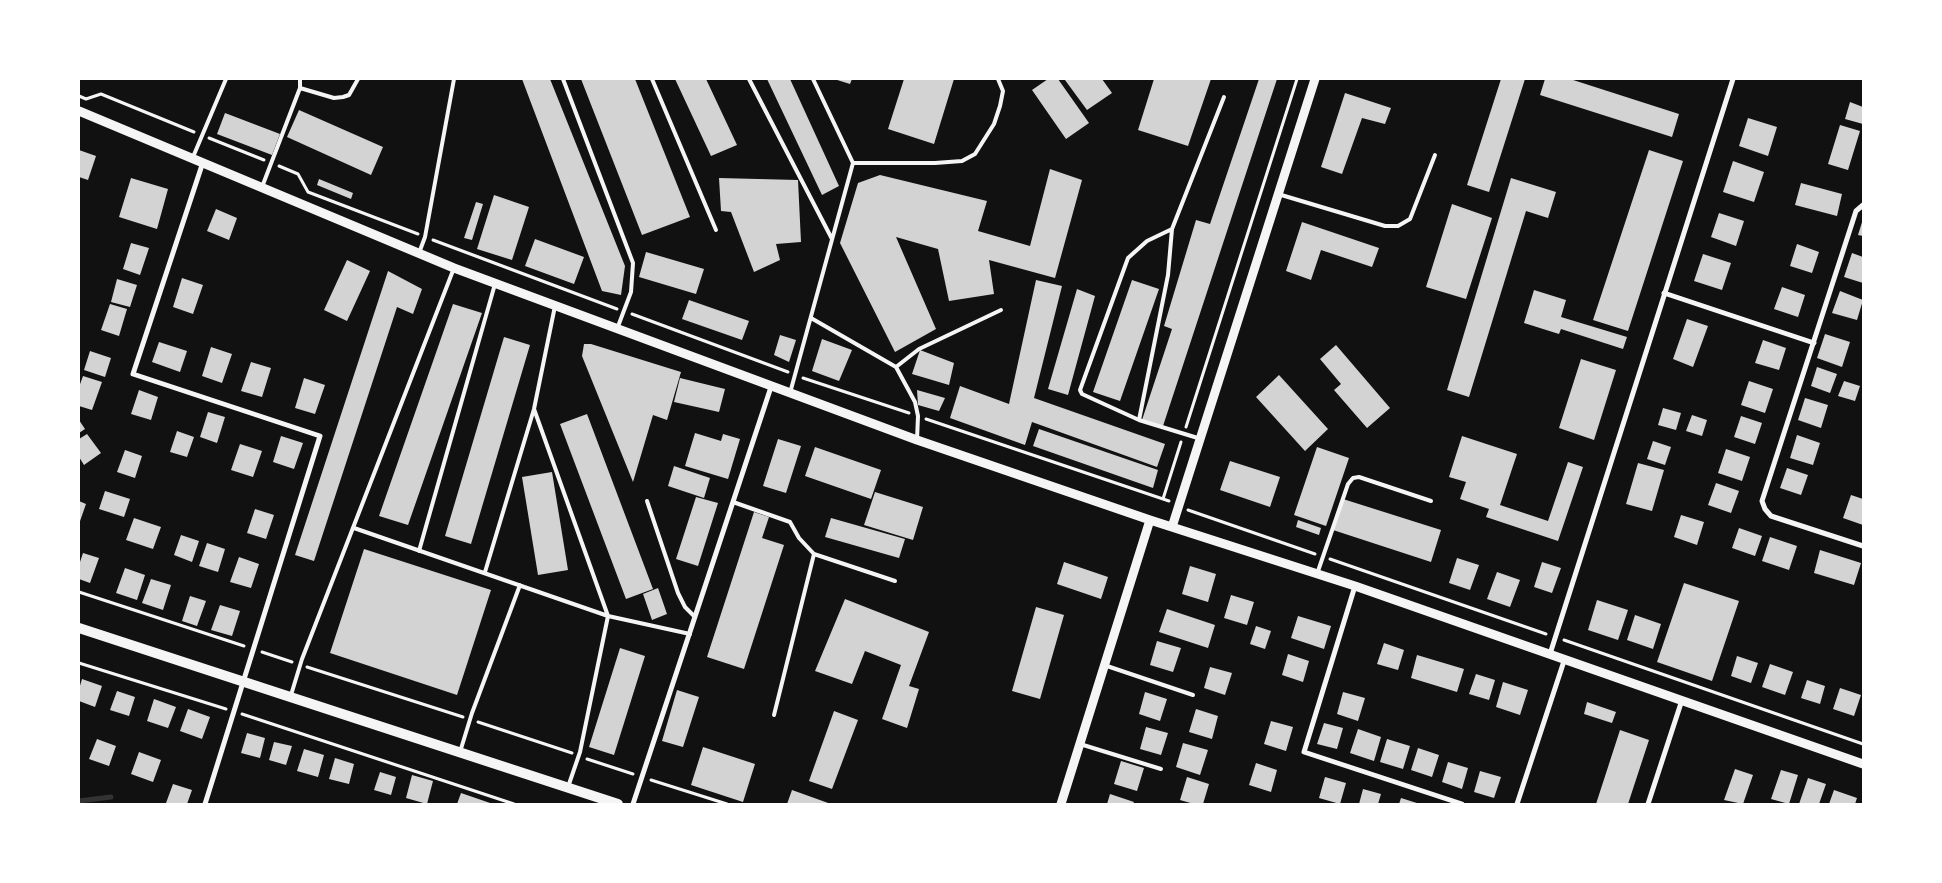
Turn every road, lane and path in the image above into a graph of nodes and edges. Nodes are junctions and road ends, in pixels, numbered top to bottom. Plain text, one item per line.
1 (226, 79) edge
2 (300, 79) edge
3 (358, 79) edge
4 (454, 79) edge
5 (563, 79) edge
6 (652, 79) edge
7 (749, 79) edge
8 (813, 79) edge
9 (998, 79) edge
10 (1297, 79) edge
11 (1315, 79) edge
12 (1734, 79) edge
13 (300, 88) junction
14 (79, 96) edge
15 (1224, 97) dead end
16 (79, 112) edge
17 (203, 135) junction
18 (1435, 155) dead end
19 (193, 158) junction
20 (203, 162) junction
21 (272, 163) junction
22 (853, 163) junction
23 (262, 188) junction
24 (1278, 194) junction
25 (1863, 205) edge
26 (1172, 229) junction
27 (716, 230) dead end
28 (425, 237) junction
29 (832, 239) junction
30 (419, 254) junction
31 (454, 268) junction
32 (495, 284) junction
33 (1664, 293) junction
34 (555, 306) junction
35 (1001, 310) dead end
36 (624, 311) junction
37 (811, 318) junction
38 (617, 329) junction
39 (1814, 343) junction
40 (896, 367) junction
41 (796, 375) junction
42 (771, 387) junction
43 (790, 393) junction
44 (534, 410) junction
45 (918, 416) junction
46 (1140, 420) junction
47 (1184, 433) junction
48 (1201, 439) junction
49 (917, 440) junction
50 (1163, 498) junction
51 (647, 501) dead end
52 (1431, 501) dead end
53 (733, 502) junction
54 (1179, 506) junction
55 (1150, 520) junction
56 (354, 528) junction
57 (1172, 528) junction
58 (1863, 546) edge
59 (418, 551) junction
60 (814, 554) junction
61 (1322, 556) junction
62 (485, 572) junction
63 (1317, 574) junction
64 (895, 581) dead end
65 (520, 585) junction
66 (1355, 586) junction
67 (79, 592) edge
68 (608, 616) junction
69 (695, 617) junction
70 (79, 628) edge
71 (690, 634) junction
72 (1554, 637) junction
73 (254, 649) junction
74 (1550, 654) junction
75 (1565, 658) junction
76 (79, 663) edge
77 (300, 665) junction
78 (1104, 665) junction
79 (243, 682) junction
80 (1193, 695) dead end
81 (290, 697) junction
82 (1682, 700) junction
83 (234, 712) junction
84 (774, 715) dead end
85 (471, 719) junction
86 (1080, 744) junction
87 (1863, 744) edge
88 (460, 752) junction
89 (579, 756) junction
90 (1863, 764) edge
91 (1161, 769) dead end
92 (642, 777) junction
93 (568, 787) junction
94 (205, 804) edge
95 (514, 804) edge
96 (618, 804) edge
97 (633, 804) edge
98 (727, 804) edge
99 (1060, 804) edge
100 (1462, 804) edge
101 (1518, 804) edge
102 (1648, 804) edge

1 - 17 lane
2 - 13 lane
3 - 13 lane
4 - 28 lane
5 - 36 lane
6 - 27 lane
7 - 29 lane
8 - 22 lane
9 - 22 lane
10 - 47 path
11 - 24 street
12 - 33 street
13 - 21 lane
14 - 17 path
15 - 26 lane
16 - 19 street
17 - 19 lane
17 - 21 path
18 - 24 lane
19 - 20 street
20 - 23 street
20 - 73 street
21 - 23 lane
21 - 28 path
22 - 29 lane
23 - 30 street
24 - 48 street
25 - 39 street
26 - 46 lane
26 - 46 lane
28 - 30 lane
28 - 36 path
29 - 37 lane
30 - 31 street
31 - 32 street
31 - 56 lane
32 - 34 street
32 - 59 lane
33 - 39 street
33 - 72 street
34 - 38 street
34 - 44 lane
35 - 40 lane
36 - 38 lane
36 - 41 path
37 - 40 lane
37 - 41 lane
38 - 42 street
39 - 58 street
40 - 45 lane
41 - 43 lane
41 - 45 path
42 - 43 street
42 - 53 street
43 - 49 street
44 - 62 lane
44 - 68 lane
45 - 49 lane
45 - 50 path
46 - 47 lane
47 - 48 lane
47 - 50 path
48 - 54 street
49 - 55 street
50 - 54 path
51 - 69 lane
52 - 61 lane
53 - 60 lane
53 - 69 street
54 - 57 street
54 - 61 path
55 - 57 street
55 - 78 street
56 - 59 lane
56 - 77 lane
57 - 63 street
59 - 62 lane
60 - 64 lane
60 - 84 lane
61 - 63 lane
61 - 72 path
62 - 65 lane
63 - 66 street
65 - 68 lane
65 - 85 lane
66 - 74 street
66 - 100 street
67 - 73 path
68 - 71 lane
68 - 89 lane
69 - 71 street
70 - 79 main road
71 - 92 street
72 - 74 street
72 - 87 path
73 - 77 path
73 - 79 street
74 - 75 street
75 - 82 street
75 - 101 street
76 - 83 path
77 - 81 lane
77 - 85 path
78 - 80 lane
78 - 86 street
79 - 81 main road
79 - 83 street
81 - 88 main road
82 - 90 street
82 - 102 street
83 - 94 street
83 - 95 path
85 - 88 lane
85 - 89 path
86 - 91 lane
86 - 99 street
88 - 93 main road
89 - 92 path
89 - 93 lane
92 - 97 street
92 - 98 path
93 - 96 main road

